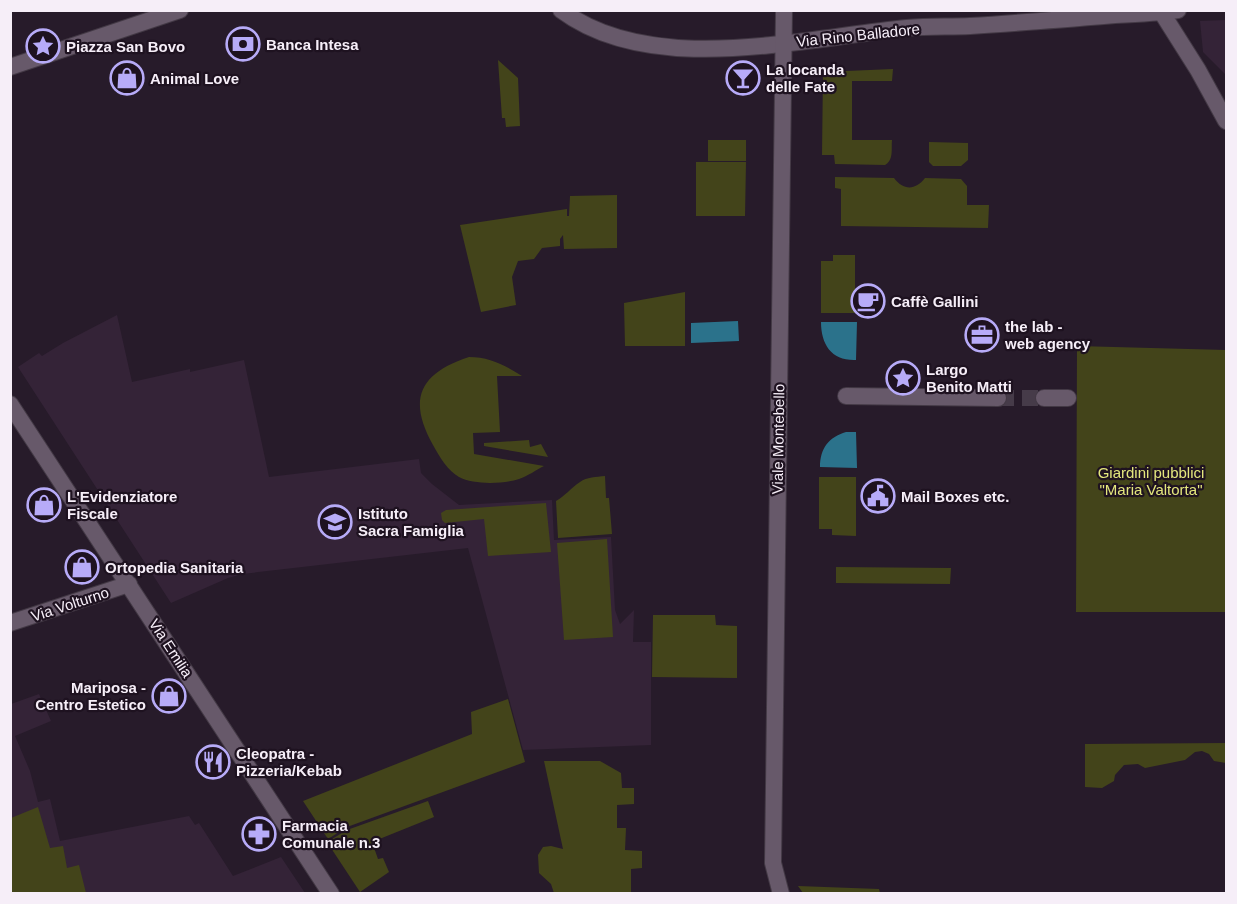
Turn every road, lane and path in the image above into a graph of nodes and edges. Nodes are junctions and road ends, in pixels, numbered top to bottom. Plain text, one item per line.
1 (180, 10) edge
2 (561, 10) edge
3 (784, 10) edge
4 (1170, 12) edge
5 (160, 14) edge
6 (783, 43) junction
7 (10, 67) edge
8 (1227, 121) edge
9 (846, 396) dead end
10 (998, 398) tunnel mouth
11 (1044, 398) tunnel mouth
12 (1068, 398) dead end
13 (10, 404) edge
14 (129, 584) junction
15 (10, 624) edge
16 (774, 867) junction
17 (331, 894) edge
18 (770, 894) edge
19 (781, 894) edge

1 - 5 street
2 - 6 street, Via Rino Balladore
3 - 6 street, Viale Montebello
4 - 6 street, Via Rino Balladore
4 - 8 street
5 - 7 street
6 - 16 street, Viale Montebello
9 - 10 street
11 - 12 street
13 - 14 street, Via Emilia
14 - 15 street, Via Volturno
14 - 17 street, Via Emilia
16 - 18 street, Viale Montebello
16 - 19 street, Viale Montebello

